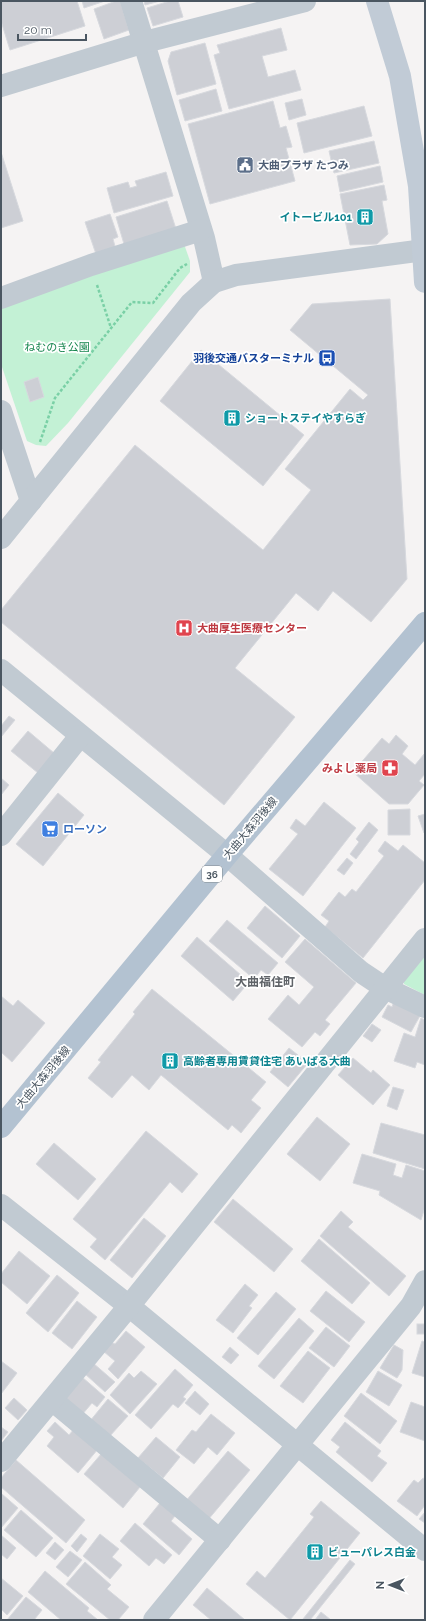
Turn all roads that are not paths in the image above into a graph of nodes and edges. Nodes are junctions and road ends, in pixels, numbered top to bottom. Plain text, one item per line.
1 (131, 1) edge
2 (305, 1) edge
3 (377, 1) edge
4 (144, 42) junction
5 (1, 86) edge
6 (202, 230) junction
7 (424, 250) junction
8 (214, 282) junction
9 (425, 282) edge
10 (1, 298) edge
11 (1, 411) edge
12 (31, 501) junction
13 (1, 538) edge
14 (425, 624) edge
15 (1, 670) edge
16 (80, 736) junction
17 (1, 835) edge
18 (227, 855) junction
19 (425, 939) edge
20 (385, 988) junction
21 (425, 1007) edge
22 (1, 1127) edge
23 (1, 1205) edge
24 (425, 1281) edge
25 (129, 1306) junction
26 (52, 1400) junction
27 (299, 1444) junction
28 (1, 1462) edge
29 (220, 1540) junction
30 (425, 1550) edge
31 (154, 1620) edge

1 - 4 street
2 - 4 street
3 - 7 street
4 - 5 street
4 - 6 street
6 - 8 street
6 - 10 street
7 - 8 street
7 - 9 street
8 - 12 street
11 - 12 street
12 - 13 street
14 - 18 main road, 大曲大森羽後線 / 36
15 - 16 street
16 - 17 street
16 - 18 street
18 - 20 street
18 - 22 main road, 大曲大森羽後線 / 36
19 - 20 street
20 - 21 street
20 - 25 street
23 - 25 street
24 - 27 street
25 - 26 street
25 - 27 street
26 - 28 street
26 - 29 street
27 - 29 street
27 - 30 street
29 - 31 street

